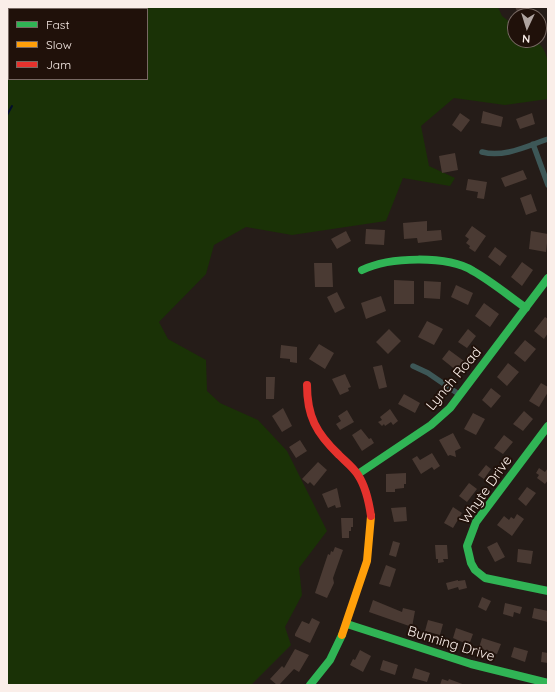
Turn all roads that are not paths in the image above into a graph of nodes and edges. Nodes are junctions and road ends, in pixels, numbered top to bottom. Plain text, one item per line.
1 (548, 139) edge
2 (533, 144) junction
3 (482, 152) dead end
4 (548, 185) edge
5 (362, 270) dead end
6 (548, 278) edge
7 (526, 308) junction
8 (414, 366) dead end
9 (307, 385) dead end
10 (460, 395) junction
11 (548, 426) edge
12 (358, 474) junction
13 (548, 590) edge
14 (347, 624) junction
15 (538, 683) edge
16 (548, 683) edge
17 (310, 685) edge

1 - 2 street
2 - 3 street
2 - 4 street
5 - 7 street
6 - 7 street, Lynch Road
7 - 10 street, Lynch Road
8 - 10 street
9 - 12 street
10 - 12 street, Lynch Road
11 - 13 street, Whyte Drive
12 - 14 street
14 - 15 street, Bunning Drive
14 - 17 street
15 - 16 street, Bunning Drive

